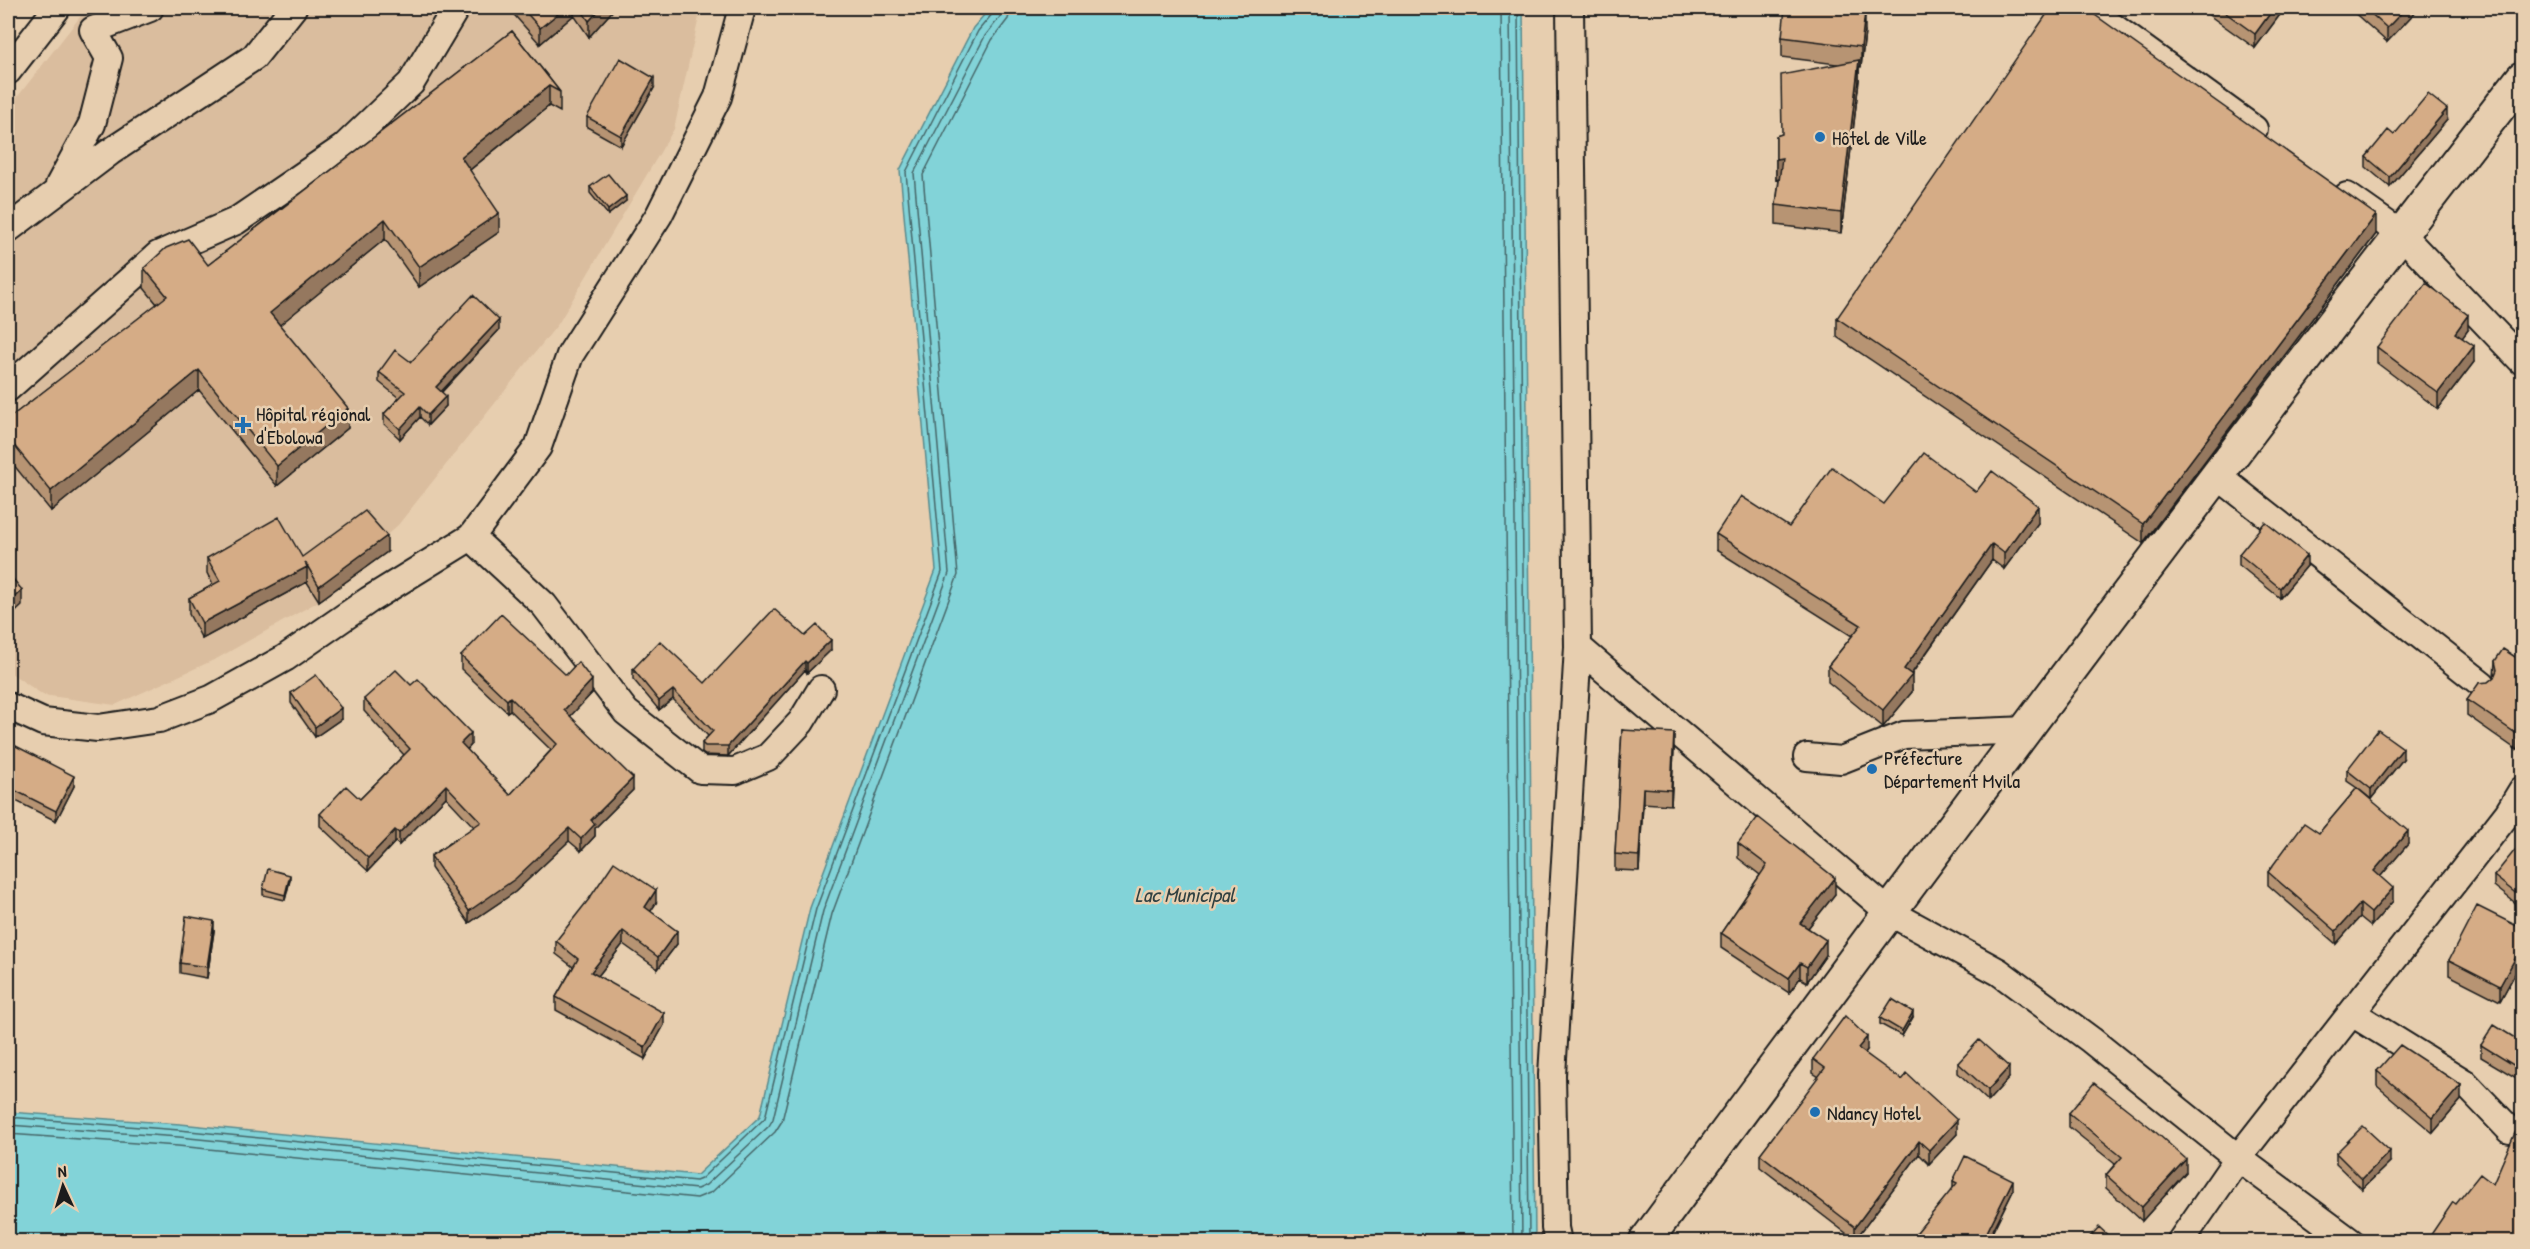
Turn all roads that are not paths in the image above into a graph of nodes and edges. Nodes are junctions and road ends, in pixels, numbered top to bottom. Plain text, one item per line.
1 (57, 8) edge
2 (150, 8) edge
3 (293, 8) edge
4 (456, 8) edge
5 (742, 8) edge
6 (1570, 8) edge
7 (2087, 8) edge
8 (8, 71) edge
9 (2523, 78) edge
10 (2277, 145) edge
11 (2325, 179) edge
12 (54, 194) junction
13 (8, 229) edge
14 (2401, 234) junction
15 (2523, 361) edge
16 (8, 388) edge
17 (2218, 476) junction
18 (471, 537) junction
19 (1578, 647) junction
20 (2482, 684) edge
21 (821, 689) dead end
22 (8, 706) edge
23 (2028, 730) junction
24 (1807, 757) dead end
25 (2523, 790) edge
26 (1889, 912) junction
27 (2352, 1013) junction
28 (2510, 1130) dead end
29 (2238, 1158) junction
30 (1558, 1242) edge
31 (1645, 1242) edge
32 (2180, 1242) edge
33 (2351, 1242) edge

1 - 8 street
2 - 12 street
3 - 12 street
4 - 16 street
5 - 18 street
6 - 19 street
7 - 10 street
9 - 14 street
11 - 14 street
12 - 13 street
14 - 15 street
14 - 17 street
17 - 20 street
17 - 23 street
18 - 21 street
18 - 22 street
19 - 26 street
19 - 30 street
23 - 24 street
23 - 26 street
25 - 27 street
26 - 29 street
26 - 31 street
27 - 28 street
27 - 29 street
29 - 32 street
29 - 33 street

